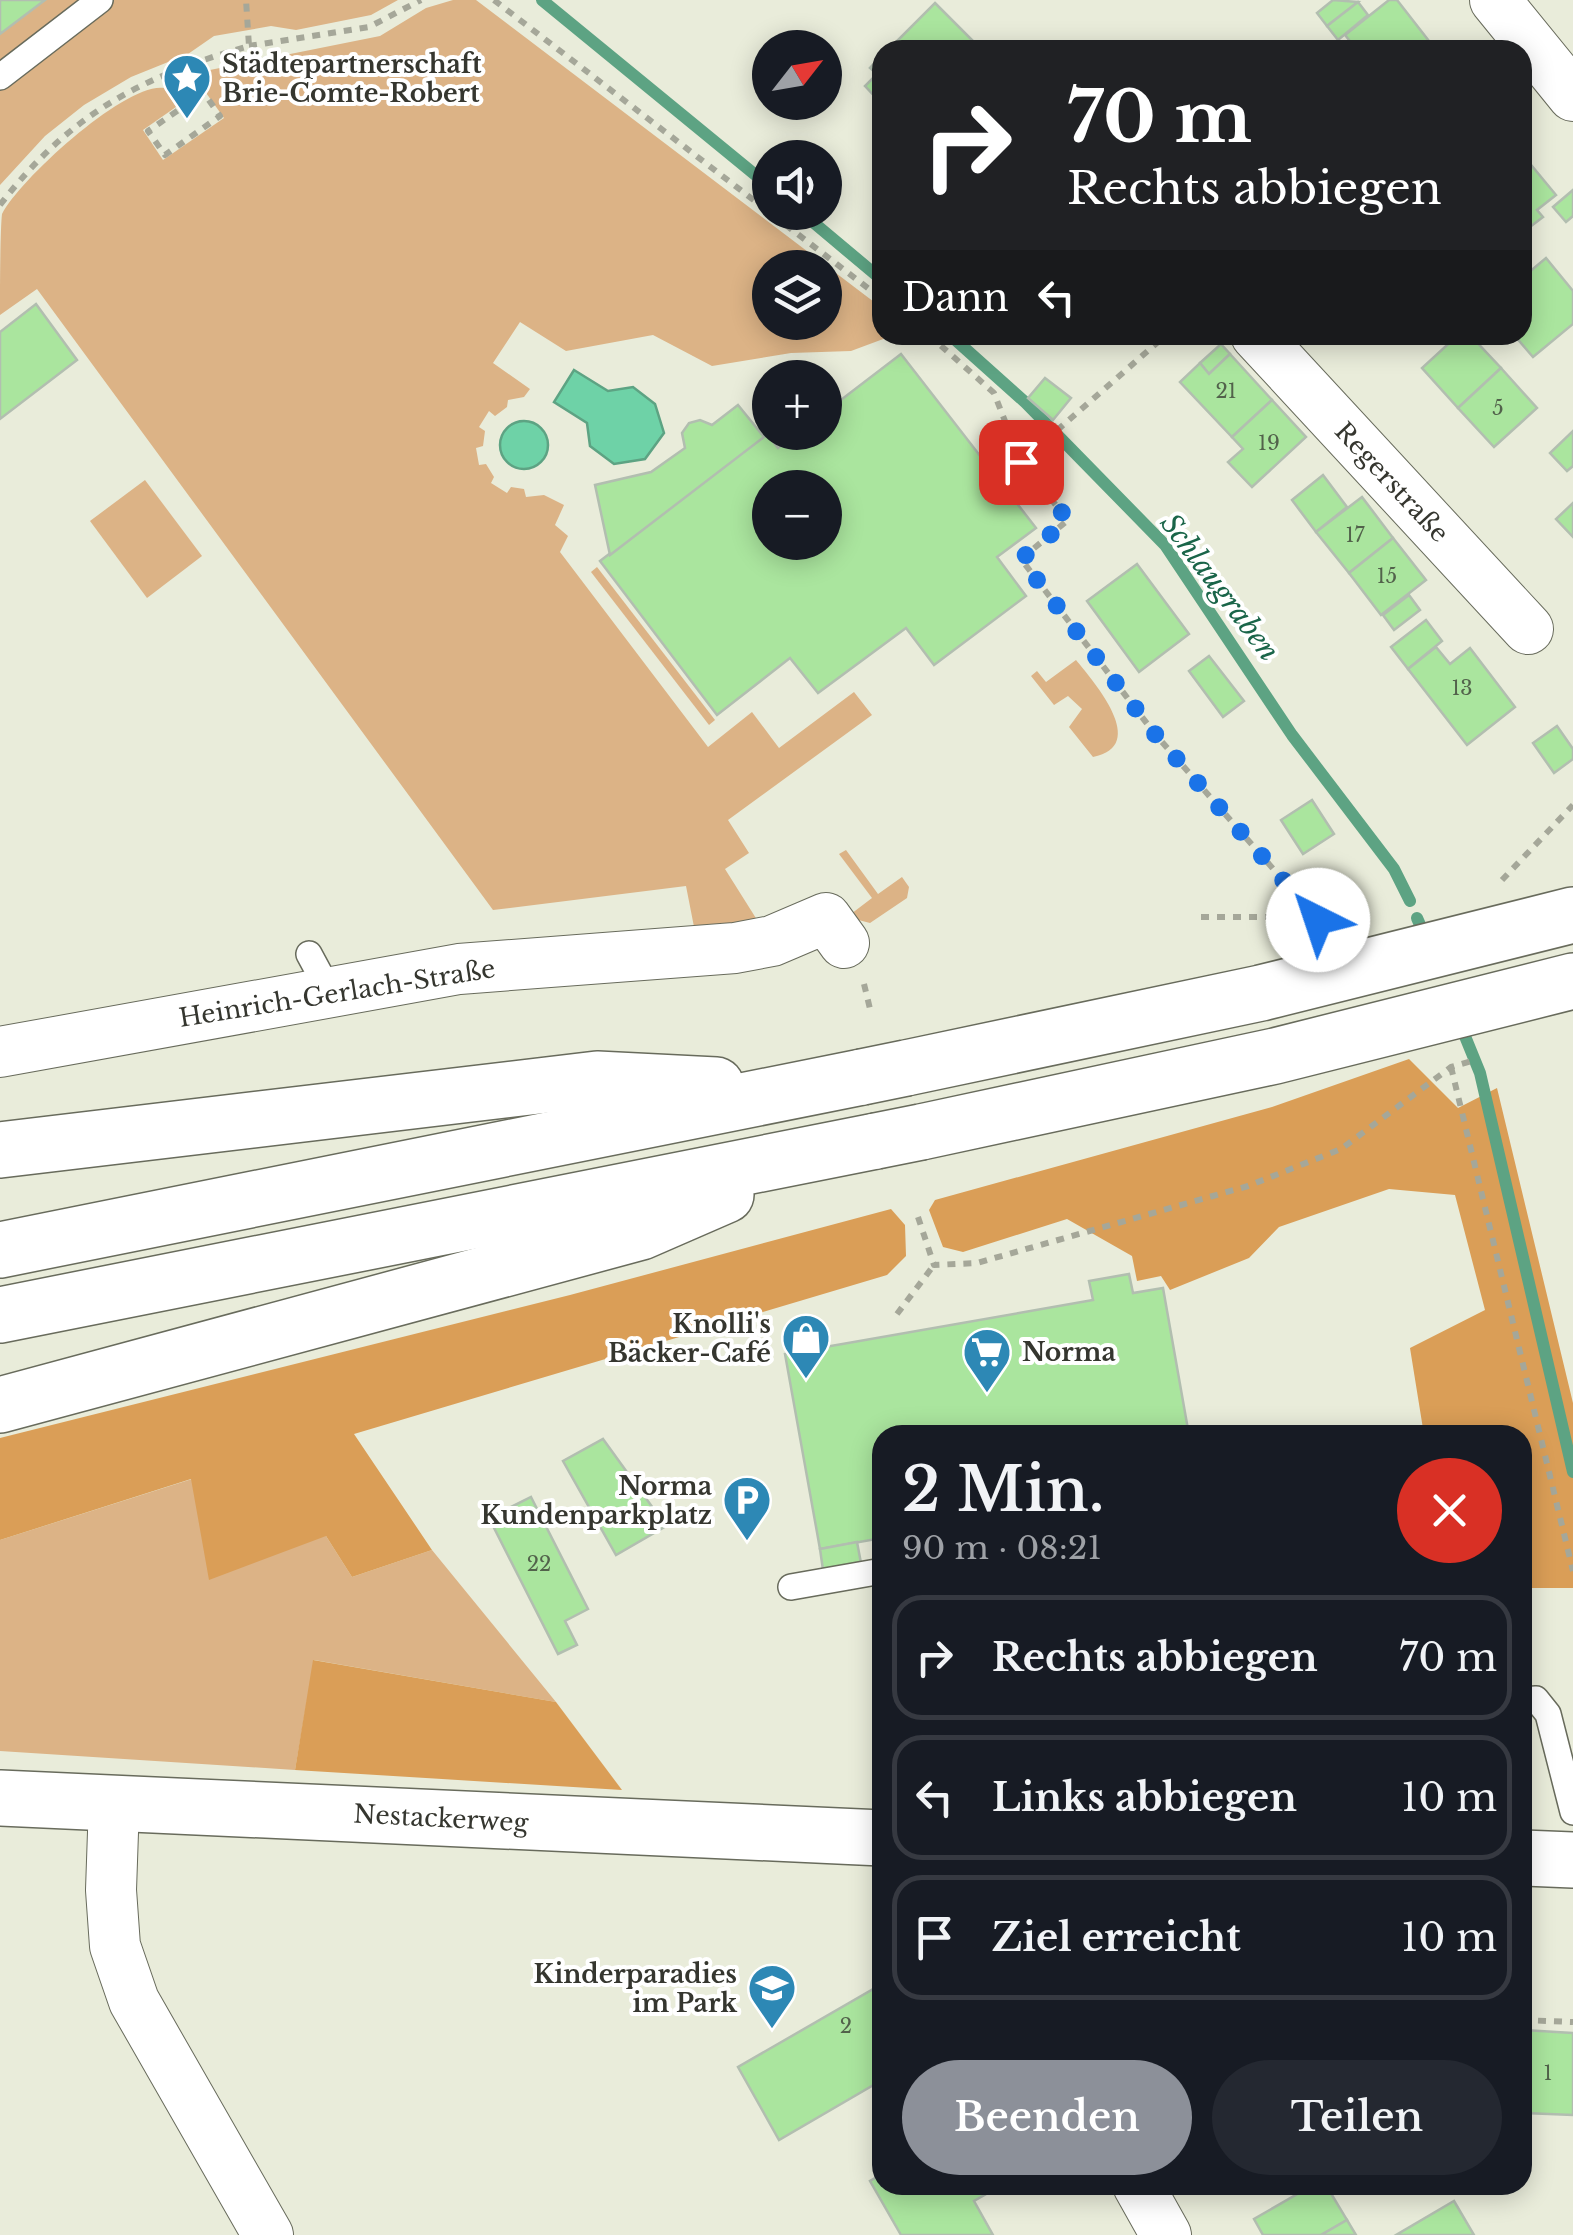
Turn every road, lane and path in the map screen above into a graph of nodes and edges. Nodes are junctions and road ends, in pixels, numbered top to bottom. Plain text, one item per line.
1 (100, 0) edge
2 (246, 0) edge
3 (420, 0) edge
4 (494, 0) edge
5 (1495, 0) edge
6 (1520, 40) edge
7 (248, 46) junction
8 (1532, 54) edge
9 (179, 66) junction
10 (0, 77) edge
11 (1573, 96) edge
12 (183, 107) junction
13 (0, 205) edge
14 (872, 291) edge
15 (940, 345) edge
16 (1155, 345) edge
17 (1265, 345) edge
18 (1021, 462) junction
19 (1528, 630) dead end
20 (1573, 805) edge
21 (1500, 882) dead end
22 (1573, 915) edge
23 (1200, 916) dead end
24 (1354, 916) dead end
25 (1318, 920) junction
26 (844, 944) dead end
27 (1573, 981) edge
28 (1456, 1039) junction
29 (0, 1052) edge
30 (804, 1089) junction
31 (0, 1150) edge
32 (824, 1152) junction
33 (918, 1216) dead end
34 (0, 1250) edge
35 (934, 1265) junction
36 (0, 1314) edge
37 (896, 1314) dead end
38 (0, 1405) edge
39 (1573, 1571) edge
40 (872, 1573) edge
41 (791, 1586) dead end
42 (1532, 1700) edge
43 (0, 1798) edge
44 (114, 1803) junction
45 (1573, 1812) edge
46 (872, 1838) edge
47 (1532, 1858) edge
48 (1573, 1860) edge
49 (1532, 2020) edge
50 (1573, 2022) edge
51 (1144, 2195) edge
52 (268, 2235) edge
53 (1166, 2235) edge

1 - 10 lane
2 - 7 path
3 - 7 path
4 - 14 path
5 - 6 street
7 - 9 path
8 - 11 street
9 - 12 path
9 - 13 path
12 - 12 path
15 - 18 path
16 - 18 path
17 - 19 street, Regerstraße
18 - 25 path
20 - 21 path
22 - 30 main road
23 - 25 path
24 - 25 path
26 - 29 street, Heinrich-Gerlach-Straße
27 - 28 main road
28 - 32 main road
28 - 35 path
28 - 39 path
30 - 31 main road
30 - 34 main road
32 - 36 main road
32 - 38 main road
33 - 35 path
35 - 37 path
40 - 41 lane
42 - 45 lane
43 - 44 main road, Nestackerweg
44 - 46 main road, Nestackerweg
44 - 52 street
47 - 48 main road
49 - 50 path
51 - 53 street

